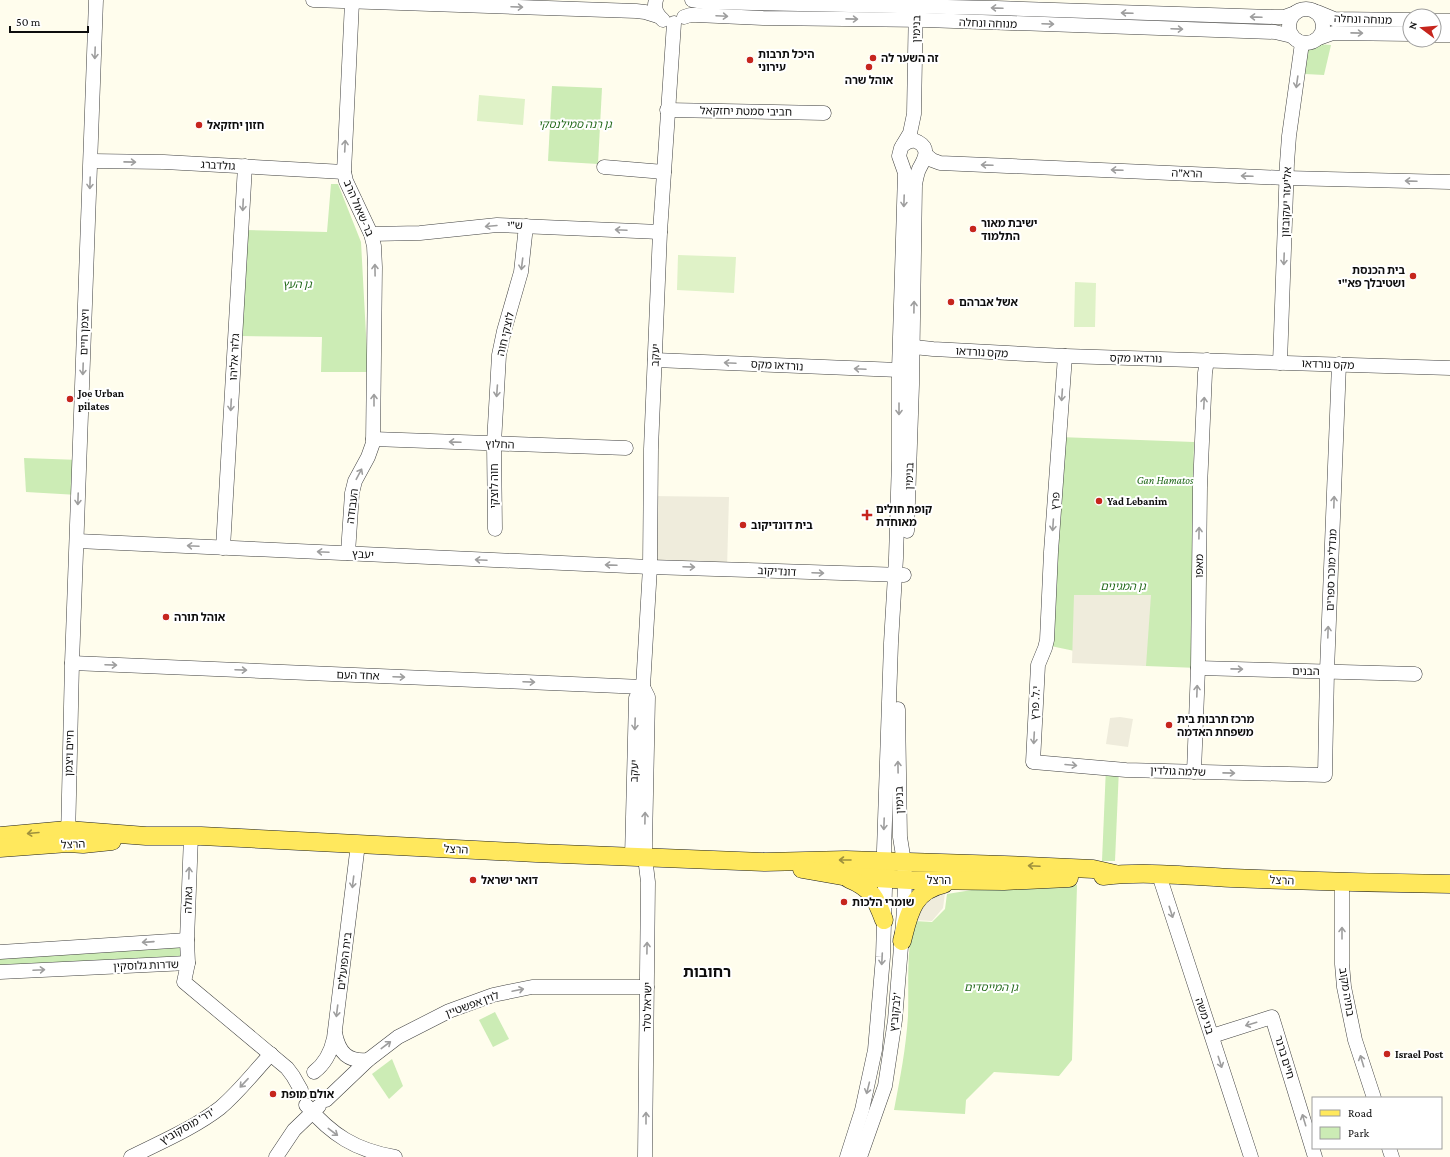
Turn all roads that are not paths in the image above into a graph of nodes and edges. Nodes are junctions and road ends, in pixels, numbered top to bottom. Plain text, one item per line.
1 (96, 0) edge
2 (313, 0) edge
3 (656, 0) edge
4 (687, 0) edge
5 (692, 0) edge
6 (351, 1) edge
7 (436, 2) edge
8 (916, 3) edge
9 (1042, 5) edge
10 (1299, 7) edge
11 (1317, 12) junction
12 (658, 16) junction
13 (679, 20) junction
14 (920, 20) junction
15 (1402, 20) edge
16 (1402, 34) edge
17 (1319, 38) junction
18 (1297, 40) junction
19 (668, 110) junction
20 (824, 113) dead end
21 (903, 145) junction
22 (924, 155) junction
23 (91, 161) junction
24 (902, 163) junction
25 (245, 166) junction
26 (604, 167) dead end
27 (344, 172) junction
28 (664, 172) junction
29 (1286, 178) junction
30 (1450, 182) edge
31 (526, 226) junction
32 (660, 232) junction
33 (371, 234) junction
34 (907, 346) junction
35 (1065, 356) junction
36 (655, 360) junction
37 (1207, 360) junction
38 (1280, 362) junction
39 (1339, 364) junction
40 (1450, 368) edge
41 (899, 370) junction
42 (912, 386) junction
43 (373, 439) junction
44 (494, 443) junction
45 (626, 448) dead end
46 (495, 529) dead end
47 (77, 541) junction
48 (223, 548) junction
49 (348, 553) junction
50 (650, 567) junction
51 (900, 575) junction
52 (1046, 645) joint
53 (72, 663) junction
54 (1198, 668) junction
55 (1327, 671) junction
56 (1415, 674) dead end
57 (643, 687) junction
58 (1032, 762) joint
59 (1194, 772) junction
60 (1325, 775) joint
61 (0, 836) edge
62 (191, 836) junction
63 (67, 837) junction
64 (358, 844) junction
65 (0, 848) edge
66 (638, 857) junction
67 (766, 862) junction
68 (904, 862) junction
69 (884, 870) junction
70 (1115, 874) junction
71 (1159, 875) junction
72 (842, 876) junction
73 (905, 880) junction
74 (970, 880) junction
75 (1342, 882) junction
76 (1450, 884) edge
77 (884, 920) junction
78 (187, 940) junction
79 (902, 941) junction
80 (0, 952) edge
81 (188, 963) junction
82 (0, 972) edge
83 (647, 988) junction
84 (335, 1031) junction
85 (1212, 1036) junction
86 (271, 1054) junction
87 (368, 1060) junction
88 (287, 1068) junction
89 (313, 1072) junction
90 (1374, 1097) edge
91 (311, 1101) junction
92 (1312, 1144) edge
93 (132, 1157) edge
94 (276, 1157) edge
95 (395, 1157) edge
96 (645, 1157) edge
97 (847, 1157) edge
98 (860, 1157) edge
99 (1251, 1157) edge

1 -> 23 street, ויצמן חיים
2 - 6 street
3 - 12 street
4 - 13 street, יעקב
5 - 8 street, מנוחה ונחלה
6 - 7 street
27 -> 6 street, בר-שאול הרב
7 -> 12 street
9 -> 8 street, מנוחה ונחלה
8 - 14 street, בנימין
10 -> 9 street, מנוחה ונחלה
10 - 11 street
10 - 18 street
11 - 15 street, מנוחה ונחלה
11 - 17 street
12 - 13 street
13 -> 14 street, מנוחה ונחלה
13 - 19 street, יעקב
14 -> 18 street, מנוחה ונחלה
14 - 21 street, בנימין
14 - 22 street, בנימין
17 -> 16 street, מנוחה ונחלה
17 - 18 street
18 -> 29 street, אליעזר יעקובזון
19 - 20 street, חביבי סמטת יחזקאל
19 - 28 street, יעקב
21 - 22 street
21 - 24 street
22 - 24 street
29 -> 22 street, הרא"ה
34 -> 22 street, בנימין
23 -> 25 street, גולדברג
23 -> 47 street, ויצמן חיים
24 -> 34 street, בנימין
25 - 27 street, גולדברג
25 -> 48 street, גלזר אליהו
26 - 28 street
27 - 33 street, בר-שאול הרב
28 - 32 street, יעקב
30 -> 29 street, הרא"ה
29 -> 38 street, אליעזר יעקובזון
32 -> 31 street, ש"י
31 -> 33 street, ש"י
31 -> 44 street, לוצקי חוה
32 - 36 street, יעקב
43 -> 33 street, בר-שאול הרב
34 - 35 street, מקס נורדאו
34 - 41 street, בנימין
34 - 42 street, בנימין
35 - 37 street, נורדאו מקס
35 -> 52 street, פרץ
41 -> 36 street, נורדאו מקס
36 - 50 street, יעקב
37 - 38 street, מקס נורדאו
54 -> 37 street, מאפו
38 - 39 street, מקס נורדאו
39 - 40 street, מקס נורדאו
55 -> 39 street, מנדלי מוכר ספרים
41 - 42 street
41 -> 51 street, בנימין
42 - 51 street, בנימין
44 -> 43 street, החלוץ
49 -> 43 street, העבודה
44 - 45 street, החלוץ
44 - 46 street, חוה לוצקי
48 -> 47 street, יעבץ
47 - 53 street, ויצמן חיים
49 -> 48 street, יעבץ
50 -> 49 street, יעבץ
50 -> 51 street, דונדיקוב
50 - 57 street, יעקב
68 -> 51 street, בנימין
51 -> 69 street, בנימין
52 -> 58 street, י.ל. פרץ
53 -> 57 street, אחד העם
53 - 63 street, חיים ויצמן
54 -> 55 street, הבנים
59 -> 54 street, מאפו
55 - 56 street, הבנים
55 - 60 street, מנדלי מוכר ספרים
57 - 66 street, יעקב
58 -> 59 street, שלמה גולדין
59 -> 60 street, שלמה גולדין
63 -> 61 main road, הרצל
62 - 63 main road, הרצל
62 - 64 main road, הרצל
78 -> 62 street, גאולה
63 - 65 main road, הרצל
64 - 66 main road, הרצל
64 -> 84 street, בית הפועלים
66 - 67 main road, הרצל
83 -> 66 street, ישראל טלר
69 -> 67 main road, הרצל
67 - 72 main road, הרצל
68 - 69 main road, הרצל
70 -> 68 main road, הרצל
68 - 73 street, לבקוביץ'
69 - 72 main road, הרצל
69 - 73 main road, הרצל
69 - 77 street, לבקוביץ'
70 - 71 main road, הרצל
70 - 74 main road, הרצל
71 - 75 main road, הרצל
71 -> 85 street, בני משה
72 - 77 main road
73 - 74 main road, הרצל
73 - 79 street, לבקוביץ'
74 - 79 main road
75 - 76 main road, הרצל
90 -> 75 street, בתיה מקוב
77 -> 97 street, לבקוביץ'
78 -> 80 street, שדרות גלוסקין
78 - 81 street, גאולה
79 - 98 street, לבקוביץ'
82 -> 81 street, שדרות גלוסקין
81 - 86 street, שדרות גלוסקין
87 -> 83 street, לוין אפשטיין
96 -> 83 street, ישראל טלר
84 - 87 street
84 - 89 street, בית הפועלים
92 -> 85 street, חיים ברנר
85 -> 99 street, בני משה
86 - 88 street, שדרות גלוסקין
86 -> 93 street, דר' מוסקוביץ'
87 - 91 street, לוין אפשטיין
88 - 89 street, שדרות גלוסקין
88 - 91 street, שדרות גלוסקין
89 - 91 street, בית הפועלים
89 - 91 street
91 - 94 street, לוין אפשטיין
91 -> 95 street, שדרות גלוסקין

